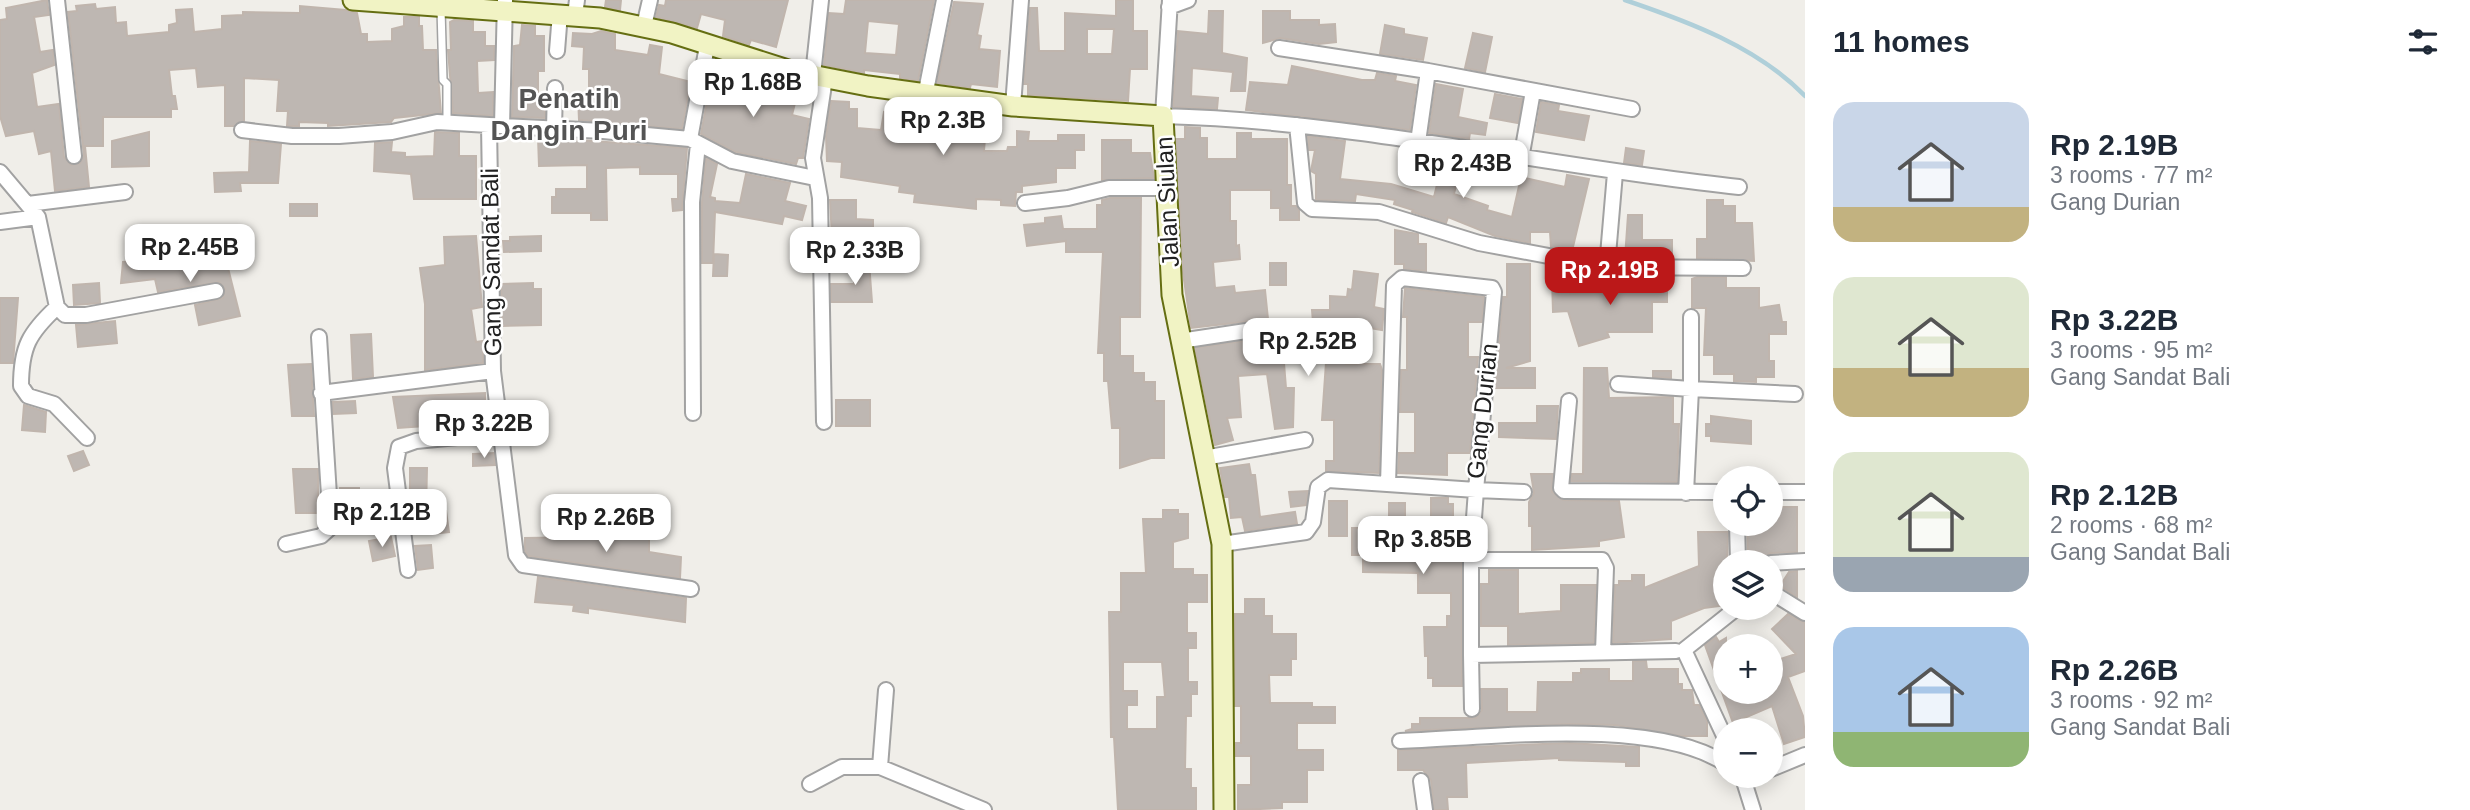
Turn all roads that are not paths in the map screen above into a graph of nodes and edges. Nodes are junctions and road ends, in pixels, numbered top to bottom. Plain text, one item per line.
1 (57, 0) edge
2 (353, 0) edge
3 (650, 0) edge
4 (821, 0) edge
5 (944, 0) edge
6 (1021, 0) edge
7 (1188, 0) edge
8 (441, 3) edge
9 (1169, 4) edge
10 (505, 5) edge
11 (571, 9) edge
12 (644, 26) junction
13 (708, 46) junction
14 (1279, 48) dead end
15 (558, 51) dead end
16 (1428, 71) junction
17 (819, 77) junction
18 (555, 88) dead end
19 (1533, 91) junction
20 (925, 96) junction
21 (1013, 106) junction
22 (1632, 109) dead end
23 (1163, 116) junction
24 (447, 124) junction
25 (1297, 125) junction
26 (496, 126) junction
27 (554, 129) junction
28 (242, 130) dead end
29 (694, 142) junction
30 (1418, 142) junction
31 (74, 156) dead end
32 (1521, 159) junction
33 (0, 172) edge
34 (1615, 173) junction
35 (815, 178) junction
36 (1739, 187) dead end
37 (1165, 188) junction
38 (125, 192) dead end
39 (1025, 203) dead end
40 (27, 204) junction
41 (38, 217) junction
42 (0, 222) edge
43 (1607, 267) junction
44 (1743, 268) dead end
45 (216, 291) dead end
46 (57, 307) junction
47 (1691, 317) dead end
48 (1266, 328) dead end
49 (319, 337) dead end
50 (1180, 341) junction
51 (493, 371) junction
52 (1618, 384) dead end
53 (1690, 389) junction
54 (321, 393) junction
55 (1795, 394) dead end
56 (1569, 401) dead end
57 (693, 413) dead end
58 (824, 422) dead end
59 (498, 433) junction
60 (87, 438) dead end
61 (1305, 440) dead end
62 (1204, 458) junction
63 (1388, 484) junction
64 (1476, 490) junction
65 (1524, 492) dead end
66 (1713, 492) edge
67 (1783, 492) edge
68 (1805, 492) edge
69 (1686, 493) junction
70 (286, 544) dead end
71 (1222, 544) junction
72 (1471, 559) junction
73 (1805, 562) edge
74 (1783, 563) edge
75 (408, 570) dead end
76 (691, 589) dead end
77 (1783, 599) edge
78 (1805, 613) edge
79 (1720, 620) edge
80 (1680, 650) junction
81 (1603, 652) junction
82 (1471, 655) junction
83 (886, 690) dead end
84 (1472, 709) dead end
85 (1715, 718) edge
86 (1400, 741) dead end
87 (1805, 755) edge
88 (1713, 757) edge
89 (1783, 764) edge
90 (880, 767) junction
91 (1421, 781) dead end
92 (810, 784) dead end
93 (1750, 788) edge
94 (984, 810) edge
95 (1224, 810) edge
96 (1425, 810) edge
97 (1753, 810) edge

1 - 31 street
2 - 8 street, Jalan Siulan
3 - 12 street
4 - 17 street
5 - 20 street
6 - 21 street
7 - 9 street
8 - 10 street, Jalan Siulan
8 - 24 lane
9 - 23 street
10 - 11 street, Jalan Siulan
10 - 26 street, Gang Sandat Bali
11 - 12 street, Jalan Siulan
11 - 15 street
12 - 13 street, Jalan Siulan
13 - 17 street, Jalan Siulan
13 - 29 street
14 - 16 street
16 - 19 street
16 - 30 street
17 - 20 street, Jalan Siulan
17 - 35 street
18 - 27 street
19 - 22 street
19 - 32 street
20 - 21 street, Jalan Siulan
21 - 23 street, Jalan Siulan
23 - 25 street
23 - 37 street, Jalan Siulan
24 - 26 street
24 - 28 street
25 - 30 street
25 - 43 street
26 - 27 street
26 - 51 street, Gang Sandat Bali
27 - 29 street
29 - 35 street
29 - 57 street
30 - 32 street
32 - 34 street
33 - 40 street
34 - 36 street
34 - 43 street
35 - 58 street
37 - 39 street
37 - 50 street, Jalan Siulan
38 - 40 street
40 - 41 street
41 - 42 street
41 - 46 street
43 - 44 street
45 - 46 street
46 - 60 street
47 - 53 street
48 - 50 street
49 - 54 street
50 - 62 street, Jalan Siulan
51 - 54 street
51 - 59 street, Gang Sandat Bali
52 - 53 street
53 - 55 street
53 - 69 street
54 - 70 street
56 - 69 street
59 - 75 street
59 - 76 street, Gang Sandat Bali
61 - 62 street
62 - 71 street, Jalan Siulan
63 - 64 street, Gang Durian
63 - 64 street, Gang Durian
63 - 71 street, Gang Durian
64 - 65 street
64 - 72 street
66 - 69 street
67 - 68 street
71 - 95 street, Jalan Siulan
72 - 81 street
72 - 82 street
73 - 74 street
77 - 78 street
79 - 80 street
80 - 81 street
80 - 85 street
81 - 82 street
82 - 84 street
83 - 90 street
86 - 88 street
87 - 89 street
90 - 92 street
90 - 94 street
91 - 96 street
93 - 97 street

